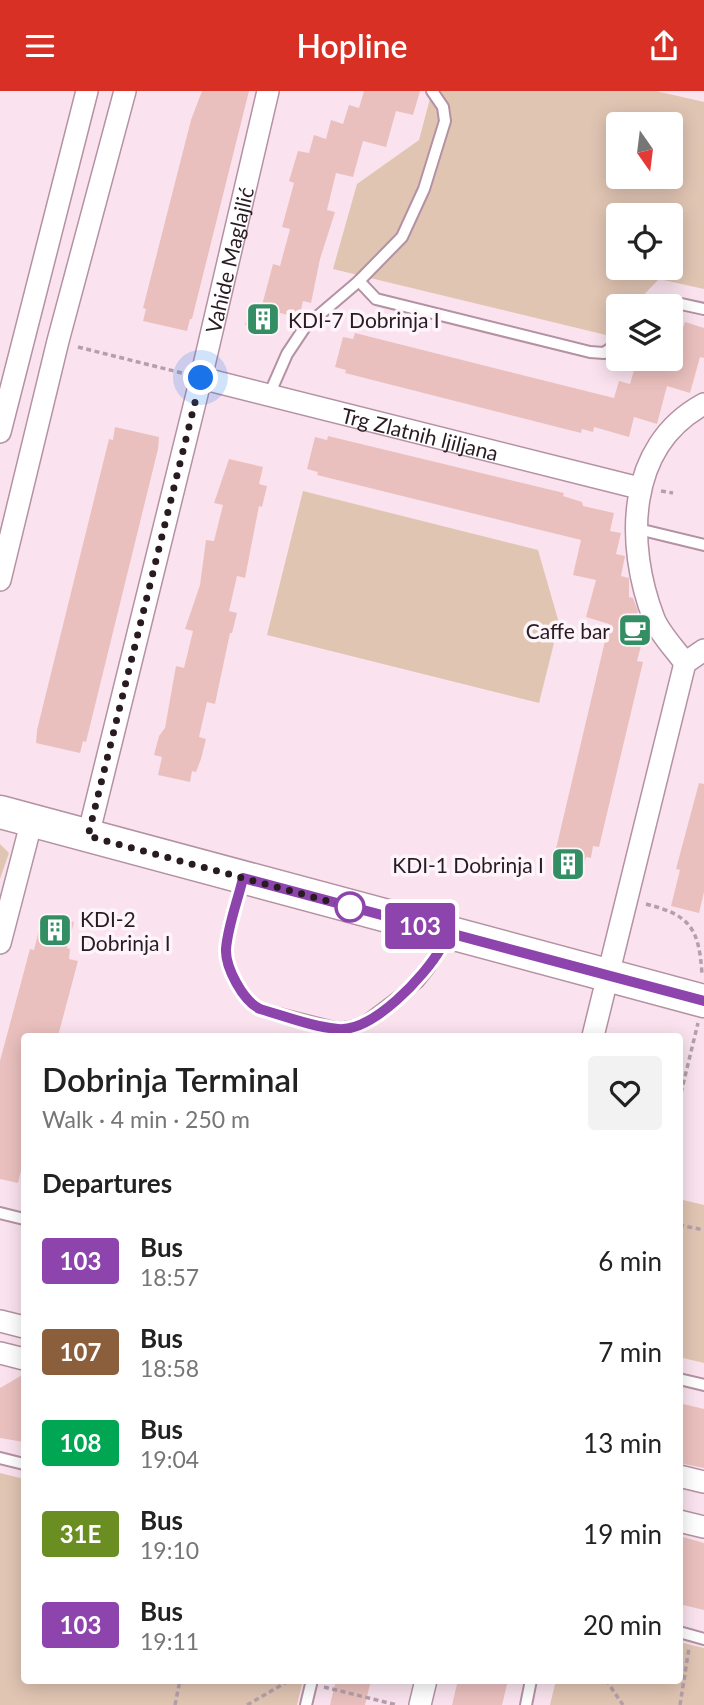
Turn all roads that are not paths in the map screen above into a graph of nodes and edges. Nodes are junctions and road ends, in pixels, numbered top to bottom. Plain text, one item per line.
1 (87, 91) edge
2 (125, 91) edge
3 (268, 91) edge
4 (432, 91) edge
5 (359, 281) junction
6 (683, 304) edge
7 (704, 309) edge
8 (606, 352) edge
9 (201, 378) junction
10 (269, 395) junction
11 (704, 404) edge
12 (0, 432) edge
13 (639, 488) junction
14 (635, 528) junction
15 (704, 545) edge
16 (0, 580) edge
17 (704, 650) edge
18 (685, 663) junction
19 (0, 812) edge
20 (32, 820) junction
21 (88, 836) junction
22 (243, 878) junction
23 (447, 933) junction
24 (0, 943) edge
25 (610, 977) junction
26 (704, 1001) edge
27 (594, 1033) edge
28 (0, 1213) edge
29 (21, 1218) edge
30 (0, 1321) edge
31 (21, 1326) edge
32 (0, 1353) edge
33 (21, 1358) edge
34 (683, 1380) edge
35 (704, 1385) edge
36 (0, 1458) edge
37 (21, 1463) edge
38 (683, 1477) edge
39 (704, 1482) edge
40 (683, 1522) edge
41 (704, 1527) edge
42 (683, 1633) edge
43 (704, 1639) edge
44 (311, 1684) edge
45 (425, 1684) edge
46 (530, 1684) edge
47 (306, 1705) edge
48 (420, 1705) edge
49 (526, 1705) edge

1 - 12 street
2 - 16 street
3 - 9 street, Vahide Maglajlić
4 - 5 lane
5 - 8 lane
5 - 10 lane
6 - 7 lane
9 - 10 street, Trg Zlatnih ljiljana
9 - 21 street, Vahide Maglajlić
10 - 13 street, Trg Zlatnih ljiljana
11 - 13 street
13 - 14 street
14 - 15 lane
14 - 18 street
17 - 18 street
18 - 25 street
19 - 20 street
20 - 21 street
20 - 24 street
21 - 22 street
22 - 23 street
22 - 23 lane
23 - 25 street
25 - 26 street
25 - 27 street
28 - 29 lane
30 - 31 street
32 - 33 street
34 - 35 lane
36 - 37 lane
38 - 39 street
40 - 41 street
42 - 43 lane
44 - 47 lane
45 - 48 street
46 - 49 lane

